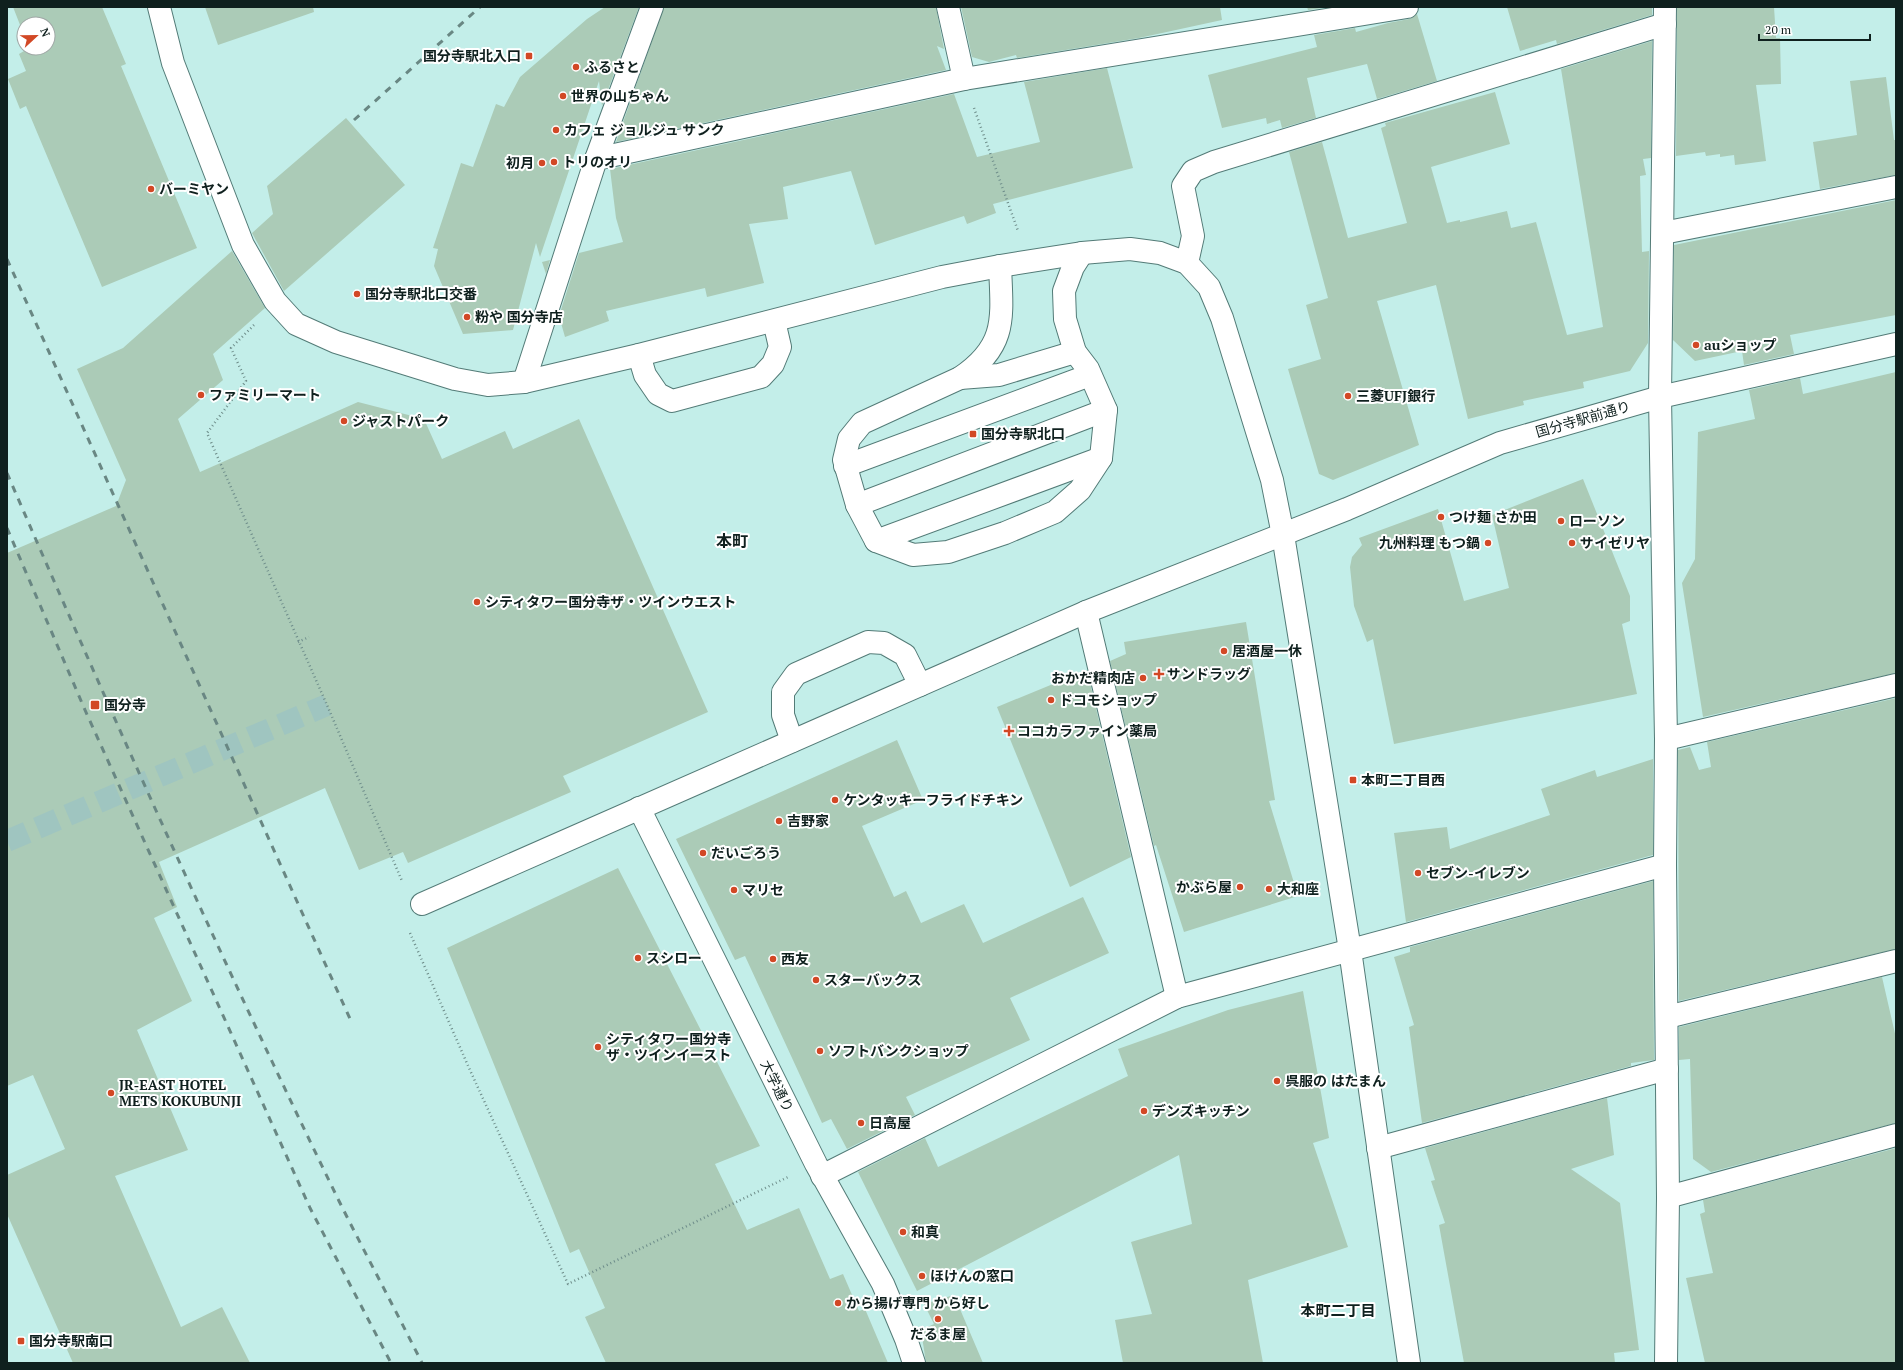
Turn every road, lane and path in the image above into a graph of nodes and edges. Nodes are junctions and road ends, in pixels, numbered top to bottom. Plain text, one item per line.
1 (159, 7) edge
2 (652, 7) edge
3 (948, 7) edge
4 (1407, 7) edge
5 (1665, 15) edge
6 (964, 79) junction
7 (596, 158) junction
8 (1896, 187) edge
9 (1663, 233) junction
10 (1082, 253) junction
11 (1029, 261) junction
12 (1187, 264) junction
13 (1000, 266) junction
14 (275, 301) junction
15 (774, 321) junction
16 (1896, 344) edge
17 (1075, 352) junction
18 (639, 355) junction
19 (1090, 374) junction
20 (960, 378) junction
21 (524, 382) junction
22 (1660, 397) junction
23 (1106, 410) junction
24 (1101, 458) junction
25 (845, 466) junction
26 (857, 504) junction
27 (1283, 535) junction
28 (876, 541) junction
29 (1086, 612) junction
30 (309, 637) dead end
31 (298, 642) junction
32 (920, 685) junction
33 (1896, 685) edge
34 (1666, 739) junction
35 (792, 741) junction
36 (639, 808) junction
37 (391, 857) dead end
38 (1665, 865) junction
39 (422, 904) joint
40 (1350, 950) junction
41 (1896, 961) edge
42 (1178, 997) junction
43 (1667, 1017) junction
44 (1667, 1069) junction
45 (1896, 1135) edge
46 (1378, 1148) junction
47 (819, 1170) junction
48 (1668, 1197) junction
49 (914, 1363) edge
50 (1409, 1363) edge
51 (1666, 1363) edge

1 - 14 street
2 - 7 street
3 - 6 street
4 - 6 street
5 - 9 street
5 - 12 street
6 - 7 street
6 - 11 path
7 - 21 street
8 - 9 street
9 - 22 street
10 - 11 street
10 - 12 street
10 - 17 street
11 - 13 street
12 - 27 street
13 - 15 street
13 - 20 street
14 - 21 street
14 - 31 path
15 - 18 street
15 - 18 street
16 - 22 street, 国分寺駅前通り
17 - 19 street
17 - 20 street
18 - 21 street
19 - 23 street
19 - 25 street
20 - 25 street
22 - 27 street, 国分寺駅前通り
22 - 34 street
23 - 24 street
23 - 26 street
24 - 28 street
24 - 28 street
25 - 26 street
26 - 28 street
27 - 29 street, 国分寺駅前通り
27 - 40 street
29 - 32 street, 国分寺駅前通り
29 - 42 street
30 - 31 path
31 - 37 path
32 - 35 street, 国分寺駅前通り
32 - 35 street
33 - 34 street
34 - 38 street
35 - 36 street, 国分寺駅前通り
36 - 39 street, 国分寺駅前通り
36 - 47 street, 大学通り
38 - 40 street
38 - 43 street
39 - 47 path
40 - 42 street
40 - 46 street
41 - 43 street
42 - 47 street
43 - 44 street
44 - 46 street
44 - 48 street
45 - 48 street
46 - 50 street
47 - 49 street, 大学通り
48 - 51 street

